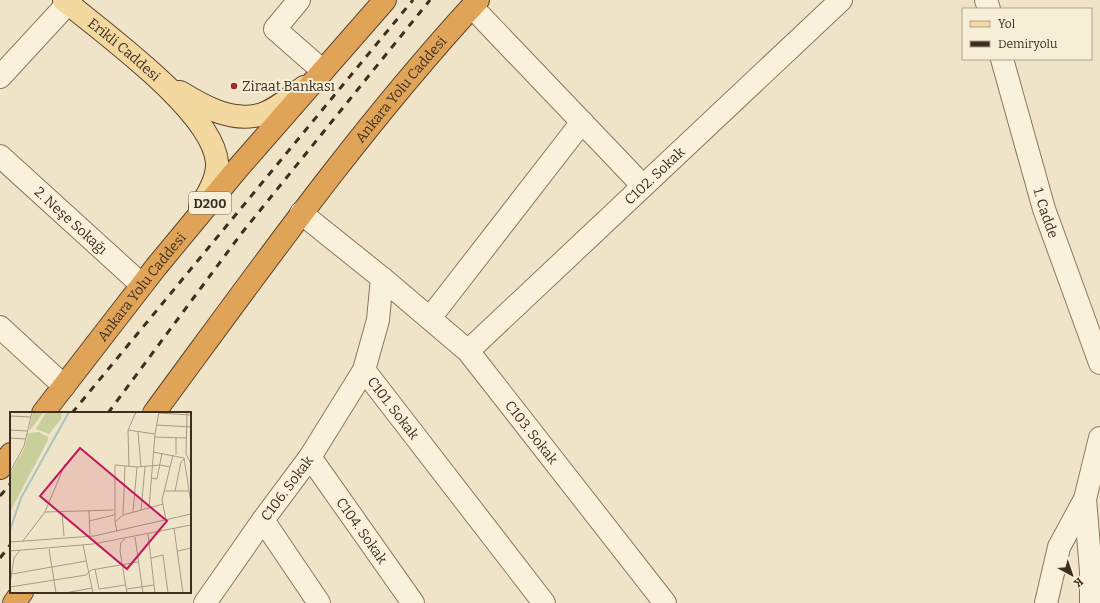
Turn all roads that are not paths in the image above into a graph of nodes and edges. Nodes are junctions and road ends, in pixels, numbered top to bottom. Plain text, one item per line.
1 (299, 0) edge
2 (385, 0) edge
3 (68, 1) edge
4 (475, 4) edge
5 (829, 4) edge
6 (1002, 60) edge
7 (321, 73) junction
8 (0, 77) edge
9 (165, 83) junction
10 (582, 122) junction
11 (0, 156) edge
12 (643, 186) junction
13 (301, 213) junction
14 (188, 229) junction
15 (382, 278) junction
16 (142, 285) junction
17 (430, 318) junction
18 (0, 327) edge
19 (468, 351) junction
20 (1100, 363) edge
21 (364, 370) junction
22 (64, 386) junction
23 (44, 412) edge
24 (155, 412) edge
25 (1100, 438) edge
26 (10, 455) edge
27 (310, 457) junction
28 (0, 468) edge
29 (1085, 498) junction
30 (263, 520) junction
31 (21, 593) edge
32 (215, 599) edge
33 (14, 603) edge
34 (319, 603) edge
35 (413, 603) edge
36 (544, 603) edge
37 (665, 603) edge
38 (1046, 603) edge
39 (1091, 603) edge

1 - 7 street
2 - 7 highway, Ankara Yolu Caddesi / D200
3 - 8 street
3 - 9 main road, Erikli Caddesi
4 - 10 street
4 - 13 highway, Ankara Yolu Caddesi
5 - 12 street, C102. Sokak
6 - 20 street, 1. Cadde
7 - 9 main road
7 - 14 highway, Ankara Yolu Caddesi / D200
9 - 14 main road
10 - 12 street
10 - 17 street
11 - 16 street, 2. Neşe Sokağı
12 - 19 street, C102. Sokak
13 - 15 street
13 - 24 highway, Ankara Yolu Caddesi
14 - 16 highway, Ankara Yolu Caddesi / D200
15 - 17 street, C103. Sokak
15 - 21 street, C101. Sokak
16 - 22 highway, Ankara Yolu Caddesi / D200
17 - 19 street, C103. Sokak
18 - 22 street
19 - 37 street, C103. Sokak
21 - 27 street, C106. Sokak
21 - 36 street, C101. Sokak
22 - 23 highway, Ankara Yolu Caddesi / D200
25 - 29 street
26 - 28 highway
27 - 30 street, C106. Sokak
27 - 35 street, C104. Sokak
29 - 38 street
29 - 39 street
30 - 32 street, C106. Sokak
30 - 34 street
31 - 33 highway

